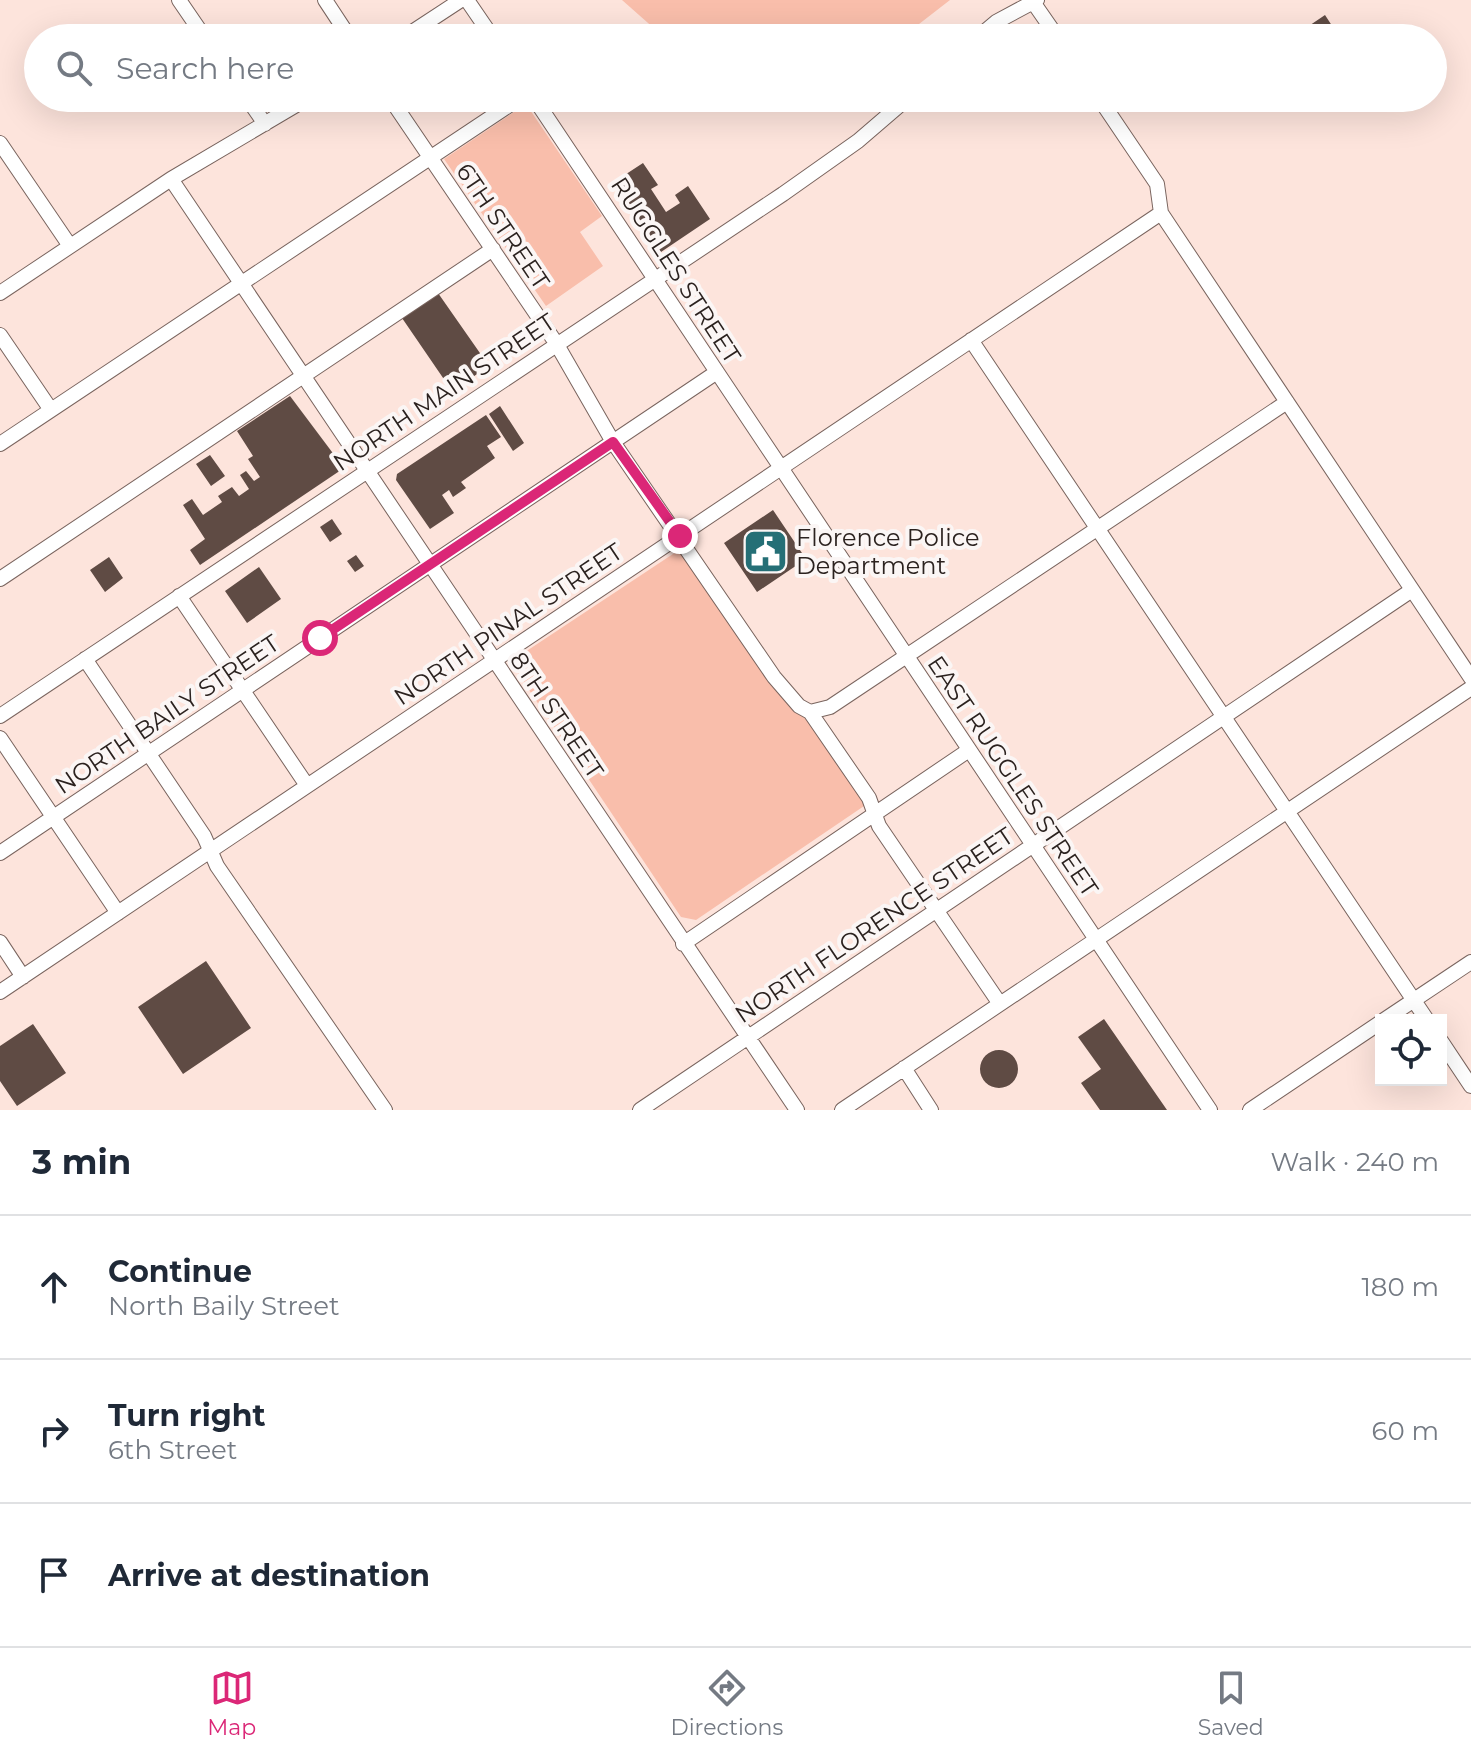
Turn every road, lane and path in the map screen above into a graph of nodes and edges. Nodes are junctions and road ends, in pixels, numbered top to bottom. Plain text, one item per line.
1 (179, 0) edge
2 (325, 0) edge
3 (464, 0) edge
4 (1035, 1) edge
5 (195, 24) edge
6 (341, 24) edge
7 (425, 24) edge
8 (482, 24) edge
9 (994, 24) edge
10 (1049, 24) edge
11 (257, 112) edge
12 (285, 112) edge
13 (399, 112) edge
14 (499, 112) edge
15 (543, 112) edge
16 (892, 112) edge
17 (1108, 112) edge
18 (265, 124) junction
19 (0, 143) edge
20 (430, 158) junction
21 (171, 179) junction
22 (1161, 213) junction
23 (70, 246) junction
24 (493, 249) junction
25 (655, 278) junction
26 (241, 283) junction
27 (0, 293) edge
28 (0, 335) edge
29 (971, 340) junction
30 (556, 343) junction
31 (717, 372) junction
32 (303, 376) junction
33 (1287, 402) junction
34 (51, 410) junction
35 (613, 442) junction
36 (0, 444) edge
37 (780, 467) junction
38 (367, 470) junction
39 (1097, 527) junction
40 (680, 536) junction
41 (430, 565) junction
42 (0, 579) edge
43 (1412, 590) junction
44 (179, 596) junction
45 (906, 655) junction
46 (85, 659) junction
47 (493, 660) junction
48 (1471, 678) edge
49 (1471, 688) edge
50 (243, 690) junction
51 (810, 712) junction
52 (0, 716) edge
53 (1224, 717) junction
54 (0, 738) edge
55 (969, 750) junction
56 (148, 753) junction
57 (306, 784) junction
58 (1287, 811) junction
59 (875, 814) junction
60 (53, 817) junction
61 (1033, 845) junction
62 (211, 851) junction
63 (0, 853) edge
64 (936, 909) junction
65 (118, 913) junction
66 (1096, 940) junction
67 (0, 942) edge
68 (683, 944) junction
69 (1471, 962) edge
70 (23, 977) junction
71 (0, 992) edge
72 (1414, 1000) junction
73 (1000, 1004) junction
74 (1393, 1014) edge
75 (1423, 1014) edge
76 (1375, 1026) edge
77 (747, 1036) junction
78 (1447, 1050) edge
79 (904, 1068) junction
80 (1471, 1086) edge
81 (385, 1110) edge
82 (640, 1110) edge
83 (797, 1110) edge
84 (842, 1110) edge
85 (931, 1110) edge
86 (1210, 1110) edge
87 (1250, 1110) edge

1 - 5 street
2 - 6 street
3 - 7 street
3 - 8 street
4 - 9 street
4 - 10 street
11 - 18 street
12 - 18 street
13 - 20 street, 6TH STREET
14 - 20 street
15 - 25 street, RUGGLES STREET
16 - 25 street, NORTH MAIN STREET
17 - 22 street
18 - 21 street
19 - 23 street
20 - 24 street, 6TH STREET
20 - 26 street
21 - 23 street
21 - 26 street, 8TH STREET
22 - 29 street, NORTH PINAL STREET
22 - 33 street
23 - 27 street
24 - 30 street, 6TH STREET
24 - 32 street
25 - 30 street, NORTH MAIN STREET
25 - 31 street, RUGGLES STREET
26 - 32 street, 8TH STREET
26 - 34 street
28 - 34 street
29 - 37 street, NORTH PINAL STREET
29 - 39 street
30 - 35 street, 6TH STREET
30 - 38 street, NORTH MAIN STREET
31 - 35 street, NORTH BAILY STREET
31 - 37 street, RUGGLES STREET
32 - 38 street, 8TH STREET
32 - 42 street
33 - 39 street
33 - 43 street
34 - 36 street
35 - 40 street, 6TH STREET
35 - 41 street, NORTH BAILY STREET
37 - 40 street, NORTH PINAL STREET
37 - 45 street, EAST RUGGLES STREET
38 - 41 street, 8TH STREET
38 - 44 street, NORTH MAIN STREET
39 - 45 street
39 - 53 street
40 - 47 street, NORTH PINAL STREET
40 - 51 street, 6TH STREET
41 - 47 street, 8TH STREET
41 - 50 street, NORTH BAILY STREET
43 - 48 street
43 - 53 street, NORTH FLORENCE STREET
44 - 46 street, NORTH MAIN STREET
44 - 50 street
45 - 51 street
45 - 55 street, EAST RUGGLES STREET
46 - 52 street, NORTH MAIN STREET
46 - 56 street
47 - 57 street, NORTH PINAL STREET
47 - 68 street, 8TH STREET
49 - 58 street
50 - 56 street, NORTH BAILY STREET
50 - 57 street
51 - 59 street, 6TH STREET
53 - 58 street
53 - 61 street, NORTH FLORENCE STREET
54 - 60 street
55 - 59 street
55 - 61 street, EAST RUGGLES STREET
56 - 60 street, NORTH BAILY STREET
56 - 62 street
57 - 62 street, NORTH PINAL STREET
58 - 66 street
58 - 72 street
59 - 64 street, 6TH STREET
59 - 68 street
60 - 63 street, NORTH BAILY STREET
60 - 65 street
61 - 64 street, NORTH FLORENCE STREET
61 - 66 street, EAST RUGGLES STREET
62 - 65 street, NORTH PINAL STREET
62 - 81 street
64 - 73 street, 6TH STREET
64 - 77 street, NORTH FLORENCE STREET
65 - 70 street, NORTH PINAL STREET
66 - 73 street
66 - 86 street, EAST RUGGLES STREET
67 - 70 street
68 - 77 street, 8TH STREET
69 - 72 street
70 - 71 street, NORTH PINAL STREET
72 - 74 street
72 - 75 street
73 - 79 street
76 - 87 street
77 - 82 street, NORTH FLORENCE STREET
77 - 83 street, 8TH STREET
78 - 80 street
79 - 84 street
79 - 85 street

